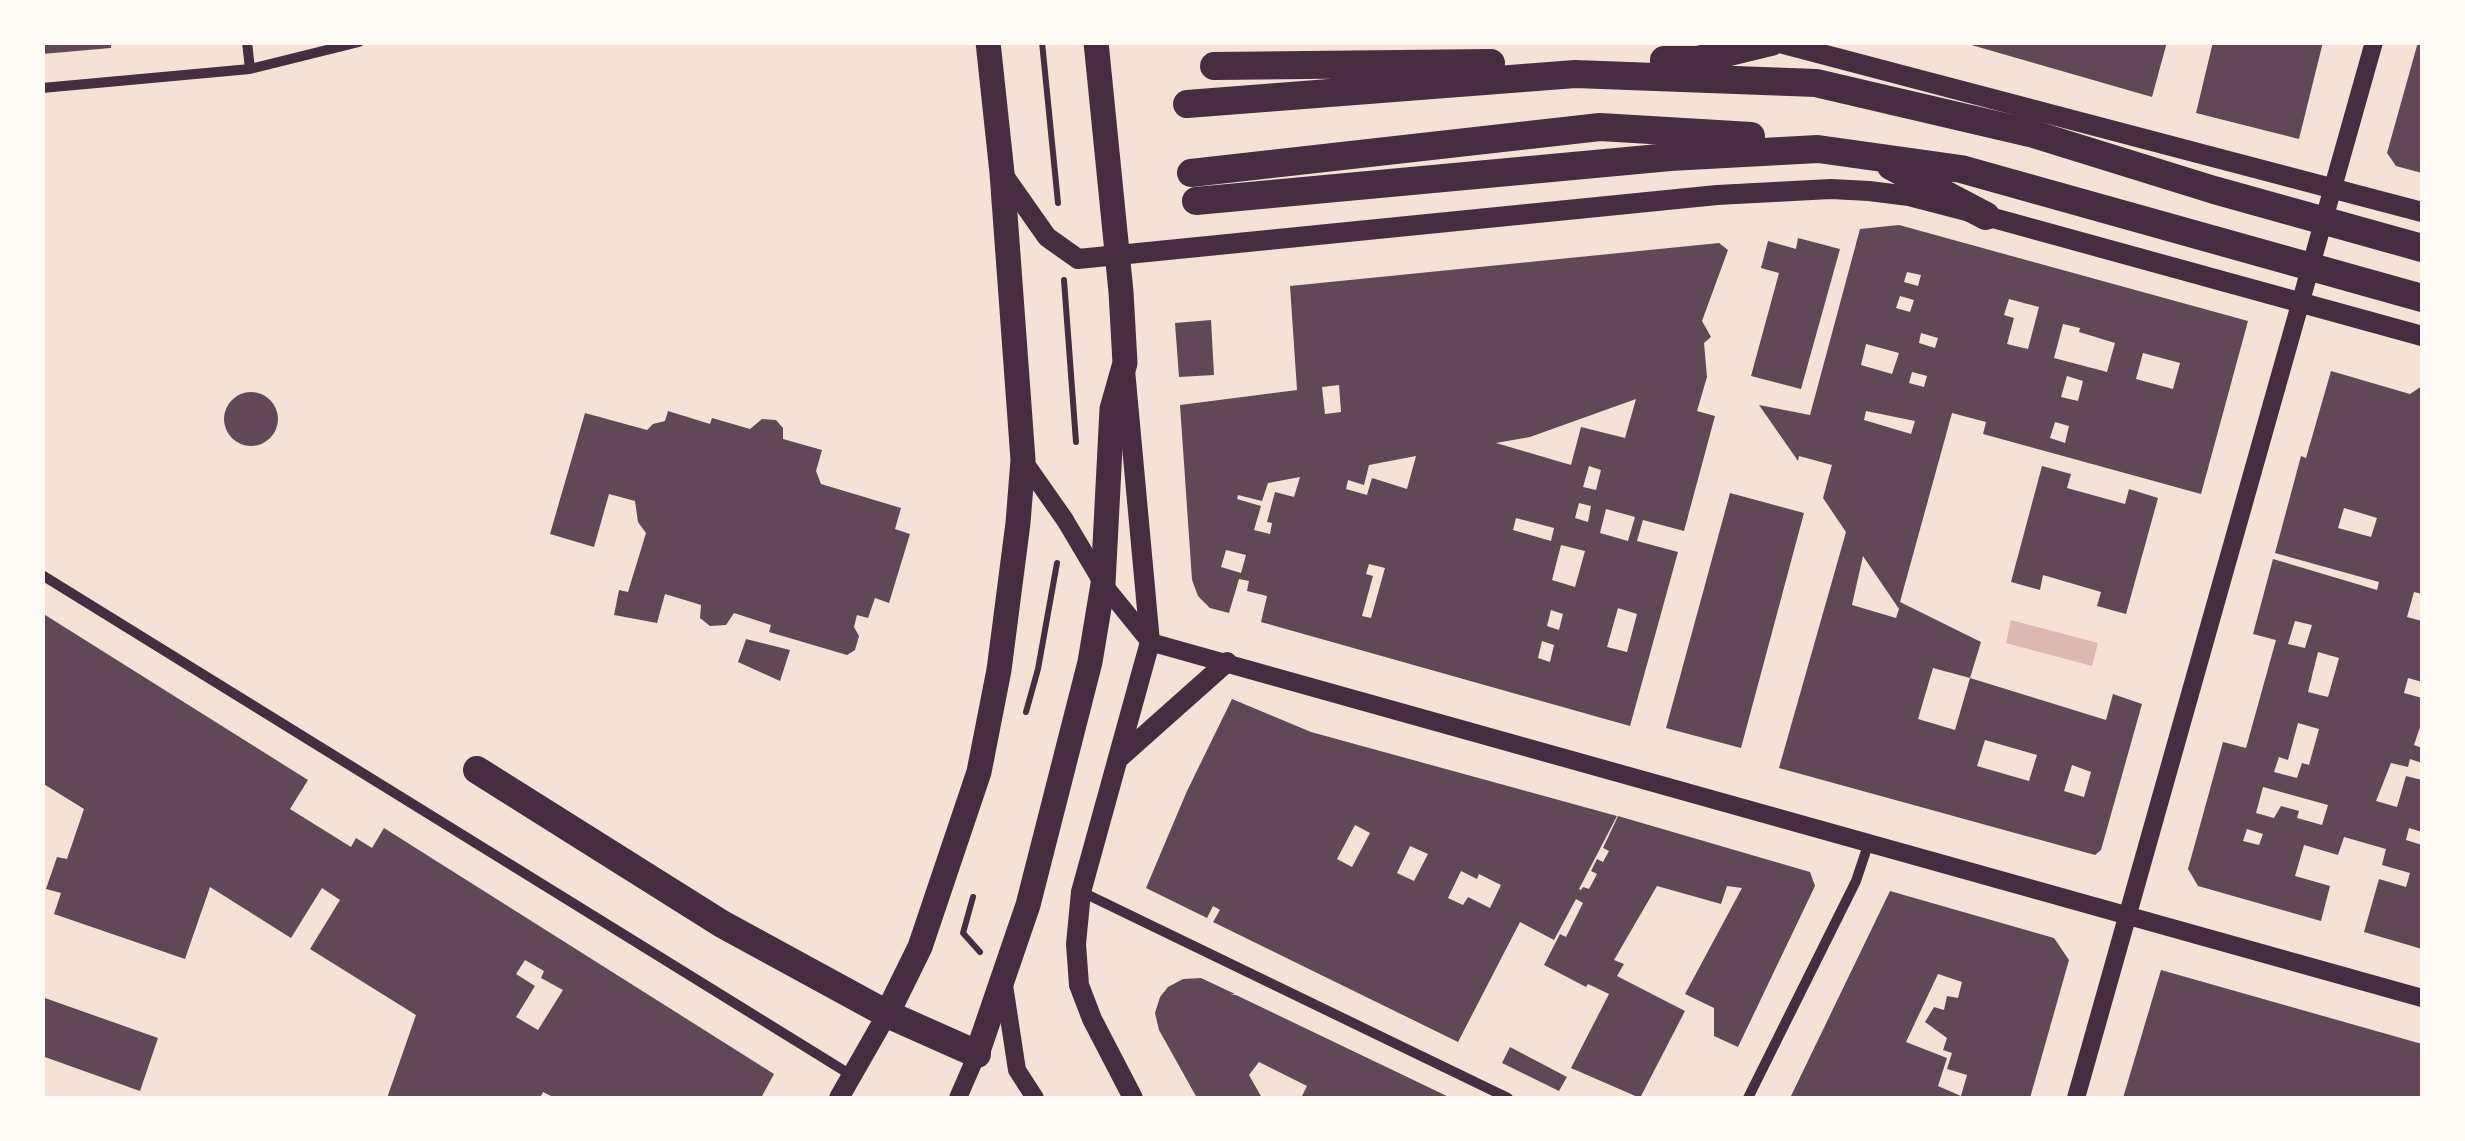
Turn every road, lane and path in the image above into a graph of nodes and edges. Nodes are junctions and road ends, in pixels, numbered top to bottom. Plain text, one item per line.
1 (247, 42) edge
2 (359, 42) edge
3 (988, 42) edge
4 (1096, 42) edge
5 (1665, 42) edge
6 (1773, 42) edge
7 (2374, 42) edge
8 (1214, 66) dead end
9 (250, 69) junction
10 (1816, 83) junction
11 (42, 88) edge
12 (1187, 104) dead end
13 (1002, 173) junction
14 (2334, 188) junction
15 (2422, 212) edge
16 (1986, 216) junction
17 (2422, 248) edge
18 (1118, 256) junction
19 (2422, 298) edge
20 (2302, 302) junction
21 (2422, 336) edge
22 (1124, 364) junction
23 (1023, 460) junction
24 (1065, 520) junction
25 (42, 575) edge
26 (1103, 584) junction
27 (1150, 642) junction
28 (1227, 662) junction
29 (1022, 726) dead end
30 (1116, 760) junction
31 (477, 770) dead end
32 (1869, 842) junction
33 (1081, 892) junction
34 (974, 896) dead end
35 (2128, 915) junction
36 (1003, 978) junction
37 (2422, 998) edge
38 (887, 1014) junction
39 (977, 1054) junction
40 (851, 1076) junction
41 (839, 1098) edge
42 (958, 1098) edge
43 (1035, 1098) edge
44 (1133, 1098) edge
45 (1508, 1098) edge
46 (1748, 1098) edge
47 (2076, 1098) edge

1 - 9 street
2 - 9 street
3 - 13 main road
4 - 18 main road
5 - 10 highway
6 - 8 highway
6 - 14 main road
7 - 14 street
9 - 11 street
10 - 12 highway
10 - 17 highway
13 - 18 main road
13 - 23 main road
14 - 15 main road
14 - 20 street
16 - 18 main road
16 - 19 highway
16 - 20 main road
18 - 22 main road
20 - 21 main road
20 - 35 street
22 - 26 main road
22 - 27 main road
23 - 24 street
23 - 38 main road
24 - 26 street
24 - 29 path
25 - 40 street
26 - 27 street
26 - 36 main road
27 - 28 street
27 - 30 main road
28 - 30 main road
28 - 32 street
30 - 33 main road
31 - 38 highway
32 - 35 street
32 - 46 street
33 - 44 main road
33 - 45 street
34 - 36 path
35 - 37 street
35 - 47 street
36 - 39 main road
36 - 43 street
38 - 39 highway
38 - 40 main road
39 - 42 street
40 - 41 main road

